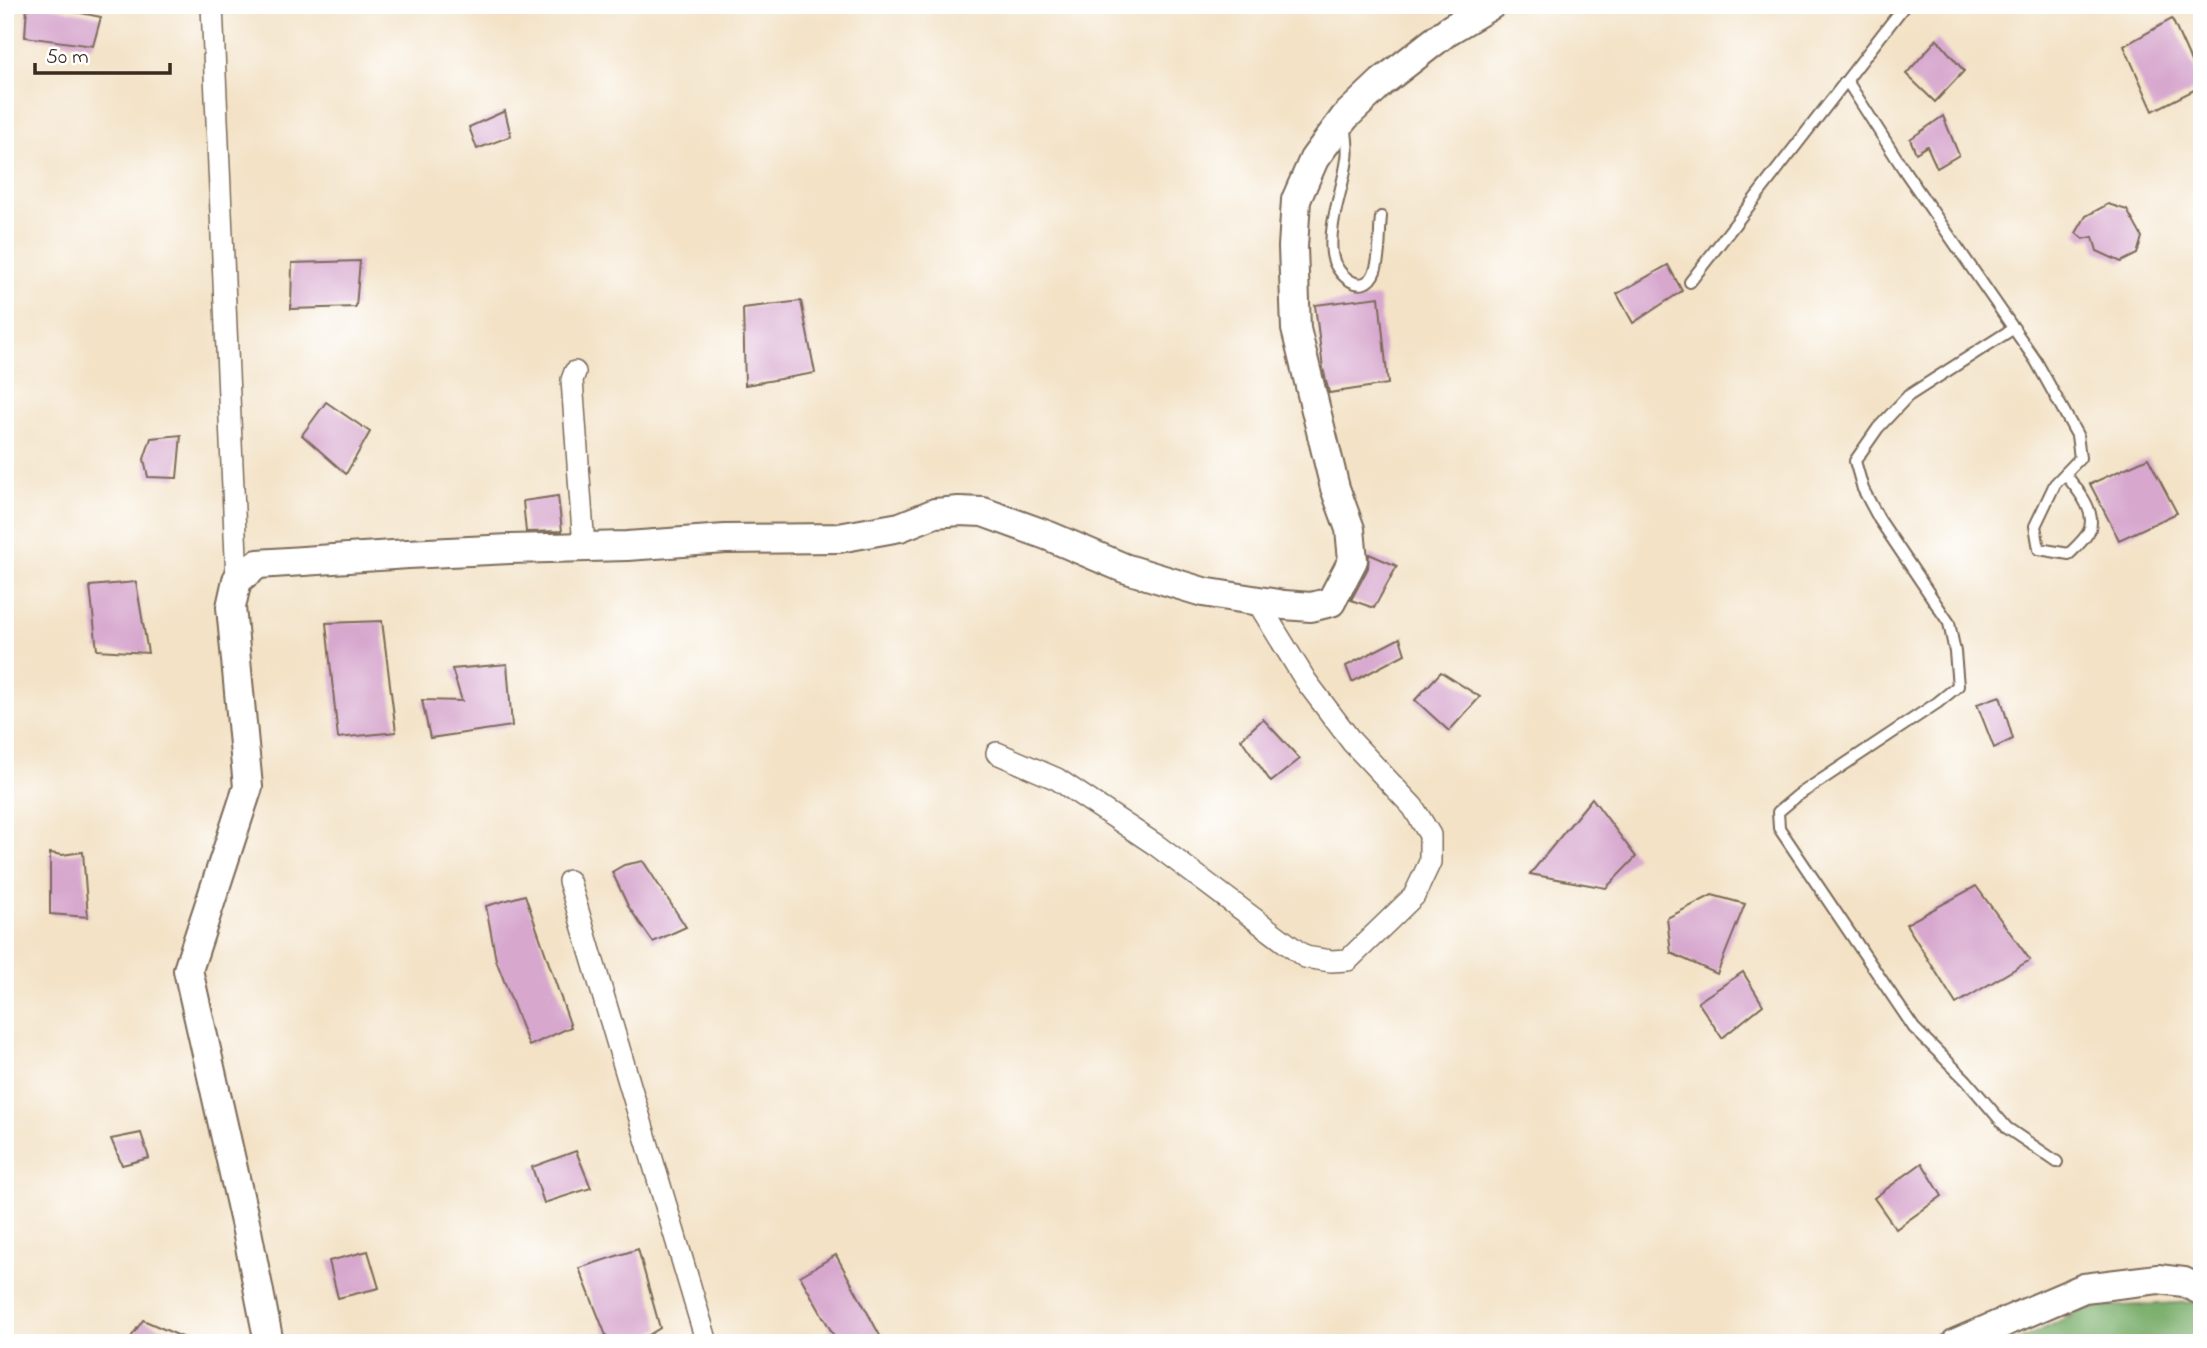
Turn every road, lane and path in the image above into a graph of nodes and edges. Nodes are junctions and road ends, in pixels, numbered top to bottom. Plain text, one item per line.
1 (212, 5) edge
2 (1491, 5) edge
3 (1905, 5) edge
4 (1847, 81) junction
5 (1345, 117) junction
6 (1381, 217) dead end
7 (1690, 282) dead end
8 (2014, 328) junction
9 (575, 372) dead end
10 (2065, 474) junction
11 (584, 547) junction
12 (237, 580) junction
13 (1257, 601) junction
14 (997, 753) dead end
15 (569, 881) dead end
16 (2057, 1162) dead end
17 (2202, 1291) edge
18 (269, 1343) edge
19 (706, 1343) edge
20 (1956, 1343) edge

1 - 12 street
2 - 5 street
3 - 4 lane
4 - 7 lane
4 - 8 lane
5 - 6 lane
5 - 13 street
8 - 10 lane
8 - 16 lane
9 - 11 street
10 - 10 lane
11 - 12 street
11 - 13 street
12 - 18 street
13 - 14 street
15 - 19 street
17 - 20 street

